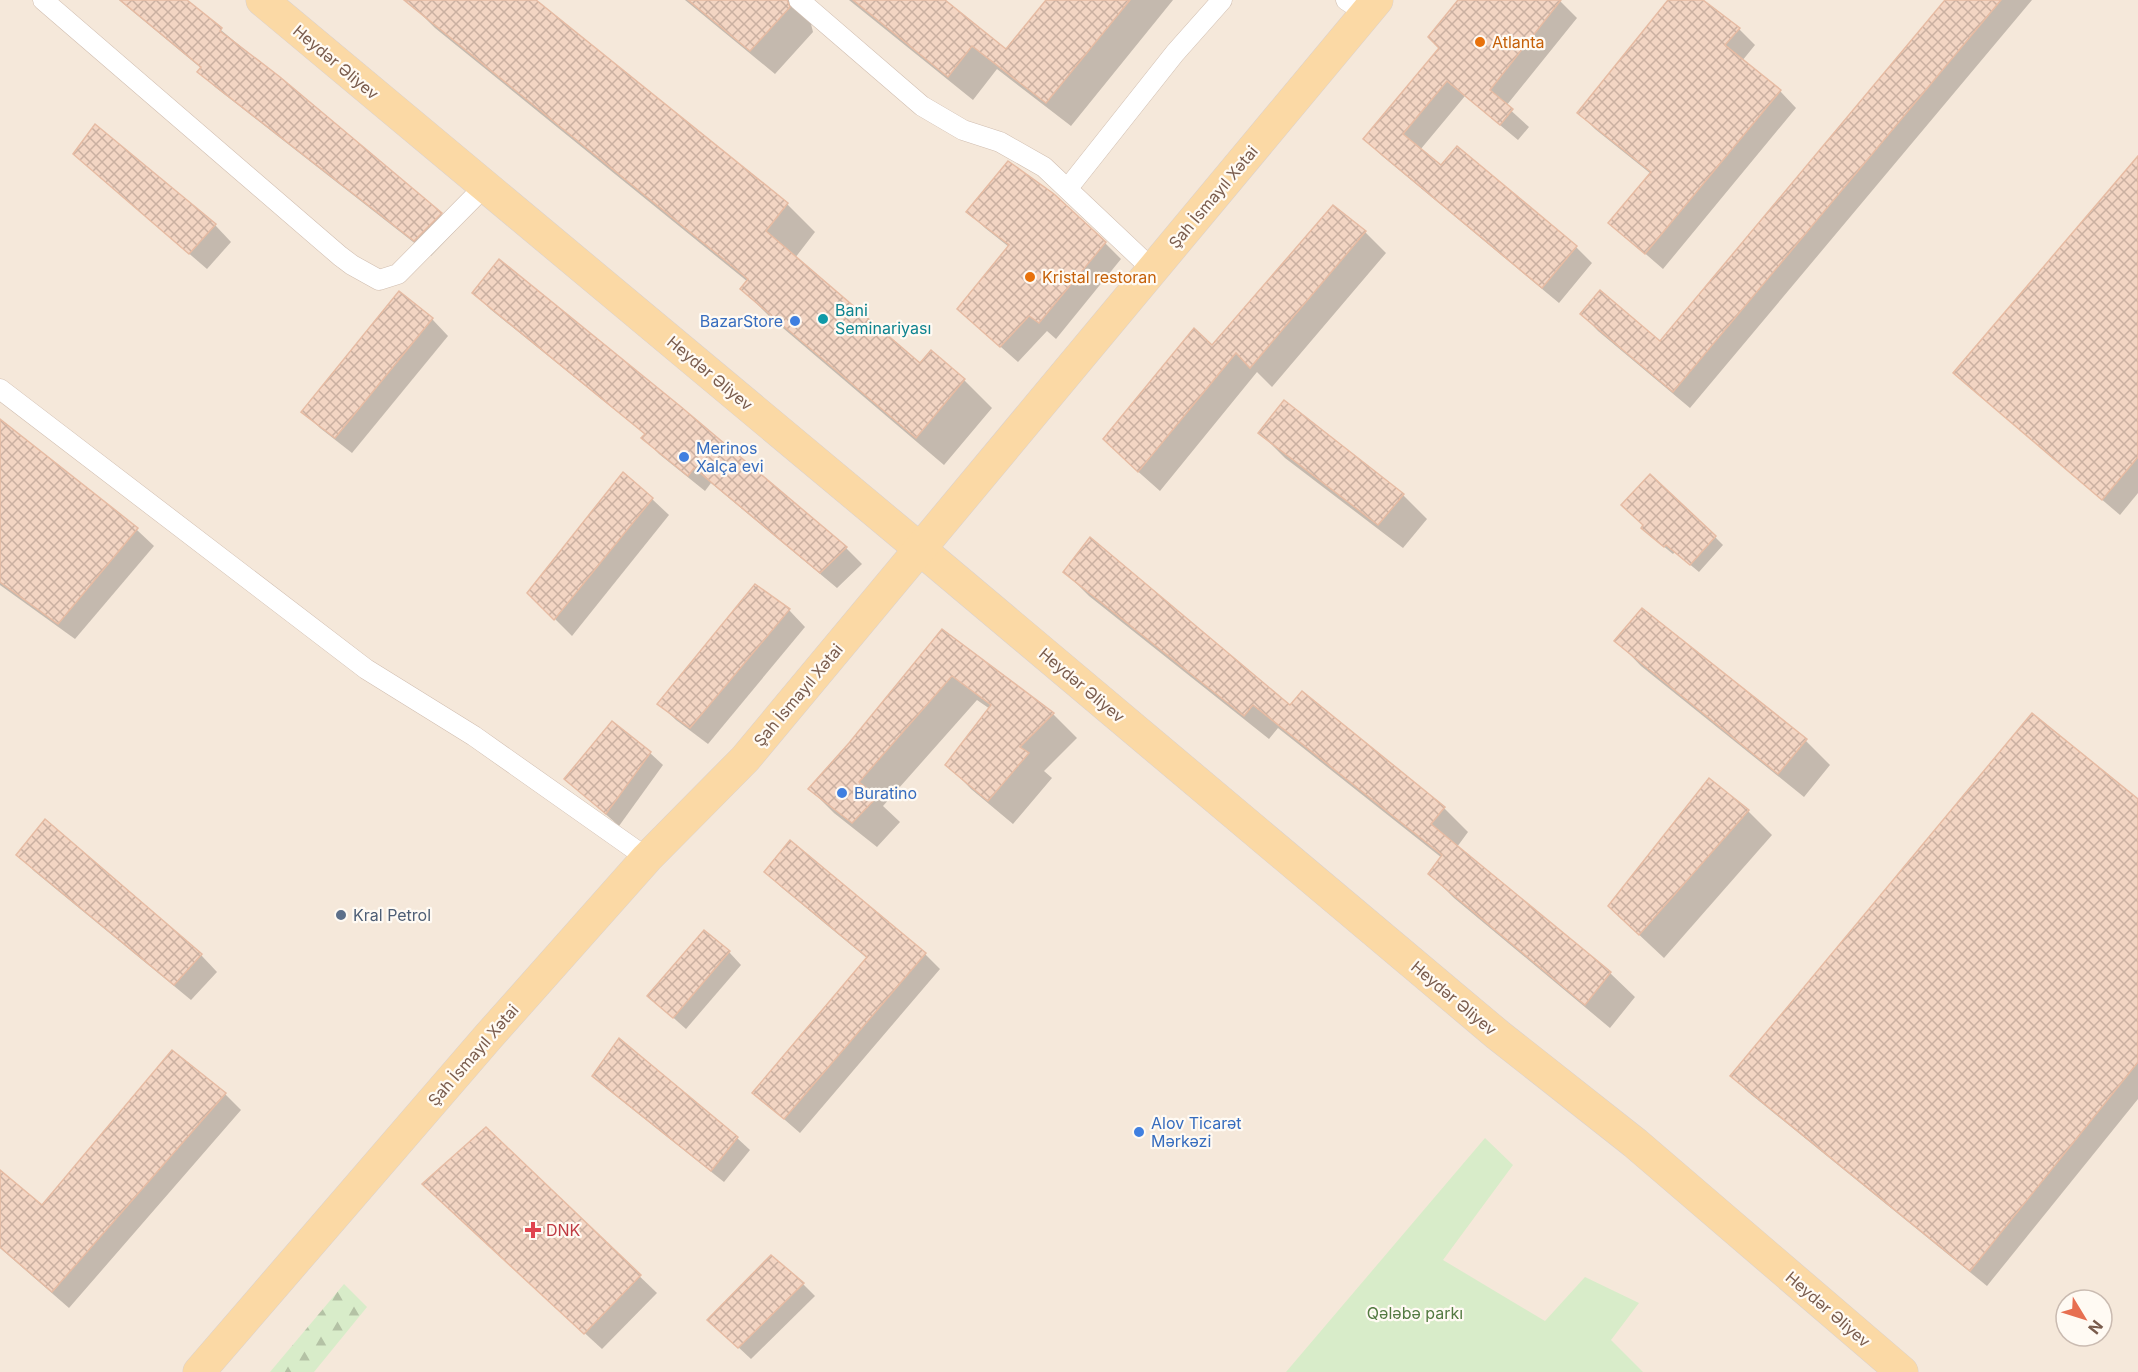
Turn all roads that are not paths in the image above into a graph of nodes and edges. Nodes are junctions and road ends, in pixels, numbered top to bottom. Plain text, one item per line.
1 (43, 0) edge
2 (262, 0) edge
3 (799, 0) edge
4 (1222, 0) edge
5 (1363, 4) edge
6 (485, 186) junction
7 (1068, 188) junction
8 (1152, 269) junction
9 (0, 389) edge
10 (920, 549) junction
11 (647, 858) junction
12 (200, 1372) edge
13 (1902, 1372) edge

1 - 6 street
2 - 6 main road, Heydər Əliyev
3 - 7 street
4 - 7 street
5 - 8 main road, Şah İsmayıl Xətai
6 - 10 main road, Heydər Əliyev
7 - 8 street
8 - 10 main road, Şah İsmayıl Xətai
9 - 11 street
10 - 11 main road, Şah İsmayıl Xətai
10 - 13 main road, Heydər Əliyev
11 - 12 main road, Şah İsmayıl Xətai

